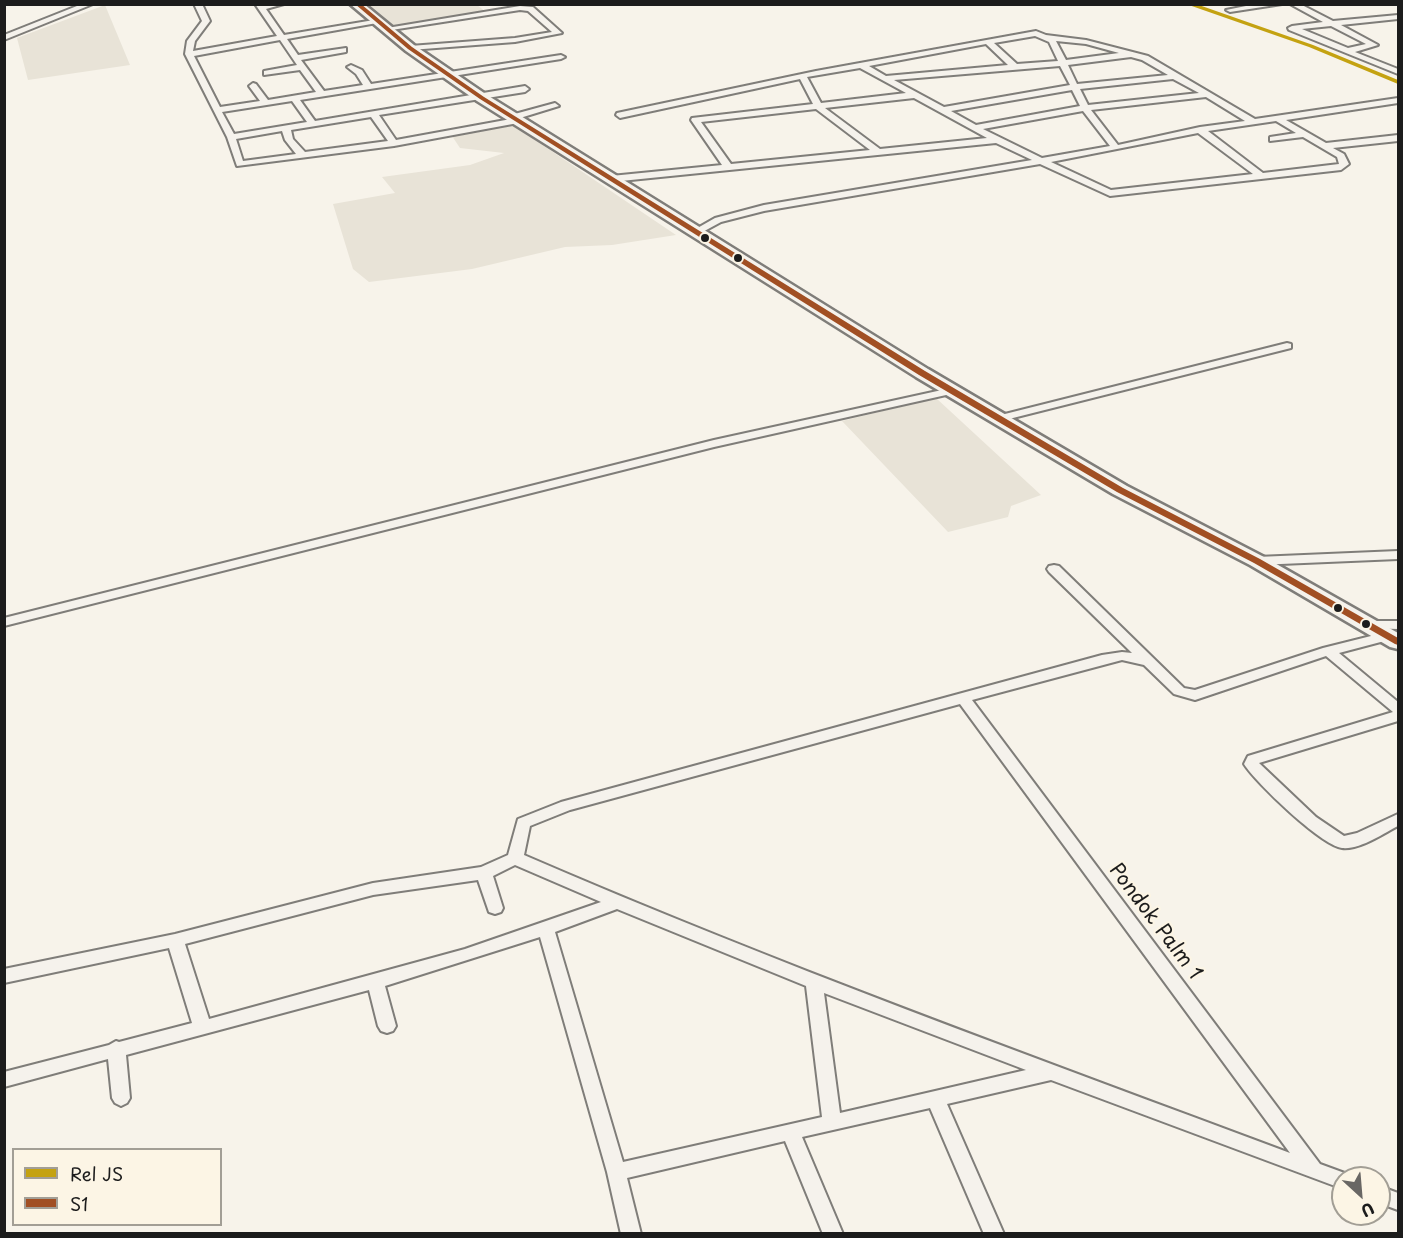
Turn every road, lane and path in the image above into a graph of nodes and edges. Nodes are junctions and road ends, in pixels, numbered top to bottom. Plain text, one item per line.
1 (90, 4) edge
2 (198, 4) edge
3 (281, 4) edge
4 (356, 4) edge
5 (1279, 4) edge
6 (1293, 4) edge
7 (260, 6) edge
8 (1230, 10) dead end
9 (1398, 17) edge
10 (1330, 23) junction
11 (381, 25) junction
12 (283, 37) junction
13 (1047, 37) junction
14 (4, 38) edge
15 (515, 40) junction
16 (987, 41) junction
17 (410, 48) junction
18 (343, 50) dead end
19 (1347, 51) junction
20 (189, 54) junction
21 (1133, 54) junction
22 (561, 57) dead end
23 (297, 58) junction
24 (522, 63) junction
25 (1063, 63) junction
26 (861, 66) junction
27 (351, 67) dead end
28 (302, 68) junction
29 (1015, 68) junction
30 (1398, 72) edge
31 (267, 73) dead end
32 (446, 74) junction
33 (802, 76) junction
34 (1173, 77) junction
35 (886, 78) junction
36 (253, 86) dead end
37 (368, 86) junction
38 (1074, 87) junction
39 (525, 89) dead end
40 (321, 93) junction
41 (914, 95) junction
42 (1204, 95) junction
43 (294, 98) junction
44 (482, 98) junction
45 (1398, 100) edge
46 (265, 102) junction
47 (555, 106) dead end
48 (819, 107) junction
49 (1085, 108) junction
50 (216, 110) junction
51 (942, 110) junction
52 (374, 115) junction
53 (620, 115) dead end
54 (516, 118) junction
55 (1277, 118) junction
56 (1254, 123) junction
57 (314, 124) junction
58 (286, 128) junction
59 (974, 128) junction
60 (1200, 130) junction
61 (1304, 134) junction
62 (231, 137) junction
63 (1398, 138) edge
64 (1273, 139) dead end
65 (997, 140) junction
66 (1383, 140) junction
67 (394, 143) junction
68 (1325, 146) junction
69 (1116, 148) junction
70 (1398, 149) edge
71 (879, 153) junction
72 (303, 156) junction
73 (1038, 160) junction
74 (729, 168) junction
75 (1261, 176) junction
76 (610, 179) junction
77 (697, 232) junction
78 (1287, 346) dead end
79 (951, 391) junction
80 (997, 419) junction
81 (1398, 555) edge
82 (1257, 561) junction
83 (1054, 568) dead end
84 (4, 622) edge
85 (1395, 634) edge
86 (1328, 651) junction
87 (1149, 661) junction
88 (964, 699) junction
89 (1398, 709) edge
90 (1398, 716) edge
91 (1398, 819) edge
92 (515, 858) junction
93 (484, 873) junction
94 (616, 903) junction
95 (495, 908) dead end
96 (546, 930) junction
97 (175, 940) junction
98 (4, 976) edge
99 (375, 982) junction
100 (814, 985) junction
101 (202, 1026) junction
102 (387, 1026) dead end
103 (116, 1048) junction
104 (1053, 1072) junction
105 (4, 1080) edge
106 (121, 1098) dead end
107 (935, 1098) junction
108 (832, 1120) junction
109 (791, 1134) junction
110 (1313, 1169) junction
111 (616, 1172) junction
112 (1331, 1176) edge
113 (631, 1233) edge
114 (833, 1233) edge
115 (994, 1233) edge

1 - 14 street
2 - 20 street
3 - 7 street
4 - 11 main road
5 - 8 street
6 - 10 street
7 - 12 street
9 - 10 street
10 - 19 street
10 - 19 street
11 - 12 street
11 - 15 street
11 - 17 main road
12 - 20 street
12 - 23 street
13 - 16 street
13 - 21 street
13 - 25 street
15 - 17 street
15 - 24 street
16 - 26 street
16 - 29 street
17 - 32 main road
18 - 23 street
19 - 30 street
20 - 50 street
21 - 25 street
21 - 34 street
22 - 24 street
23 - 28 street
24 - 32 street
25 - 29 street
25 - 38 street
26 - 33 street
26 - 35 street
27 - 37 street
28 - 31 street
28 - 40 street
29 - 35 street
32 - 37 street
32 - 44 main road
33 - 48 street
33 - 53 street
34 - 38 street
34 - 42 street
35 - 41 street
36 - 46 street
37 - 40 street
38 - 49 street
38 - 51 street
39 - 44 street
40 - 43 street
41 - 48 street
41 - 51 street
42 - 49 street
42 - 56 street
43 - 46 street
43 - 57 street
44 - 52 street
44 - 54 main road
45 - 55 street
46 - 50 street
47 - 54 street
48 - 71 street
48 - 74 street
49 - 59 street
49 - 69 street
50 - 62 street
51 - 59 street
52 - 57 street
52 - 67 street
54 - 67 street
54 - 76 main road
55 - 56 street
55 - 61 street
56 - 60 street
57 - 58 street
58 - 62 street
58 - 72 street
59 - 65 street
60 - 69 street
60 - 75 street
61 - 64 street
61 - 68 street
62 - 72 street
63 - 66 street
65 - 71 street
65 - 73 street
66 - 68 street
66 - 70 street
67 - 72 street
68 - 75 street
69 - 73 street
71 - 74 street
73 - 75 street
73 - 77 street
74 - 76 street
76 - 77 main road
77 - 79 main road
78 - 80 street
79 - 80 main road
79 - 84 street
80 - 82 main road
81 - 82 street
82 - 85 main road
83 - 87 street
85 - 86 street
86 - 87 street
86 - 89 street
87 - 88 street
88 - 92 street
88 - 110 street, Pondok Palm 1
90 - 91 street
92 - 93 street
92 - 94 street
93 - 95 street
93 - 97 street
94 - 96 street
94 - 100 street
96 - 99 street
96 - 111 street
97 - 98 street
97 - 101 street
99 - 101 street
99 - 102 street
100 - 104 street
100 - 108 street
101 - 103 street
103 - 105 street
103 - 106 street
104 - 107 street
104 - 110 street
107 - 108 street
107 - 115 street
108 - 109 street
109 - 111 street
109 - 114 street
110 - 112 street
111 - 113 street

